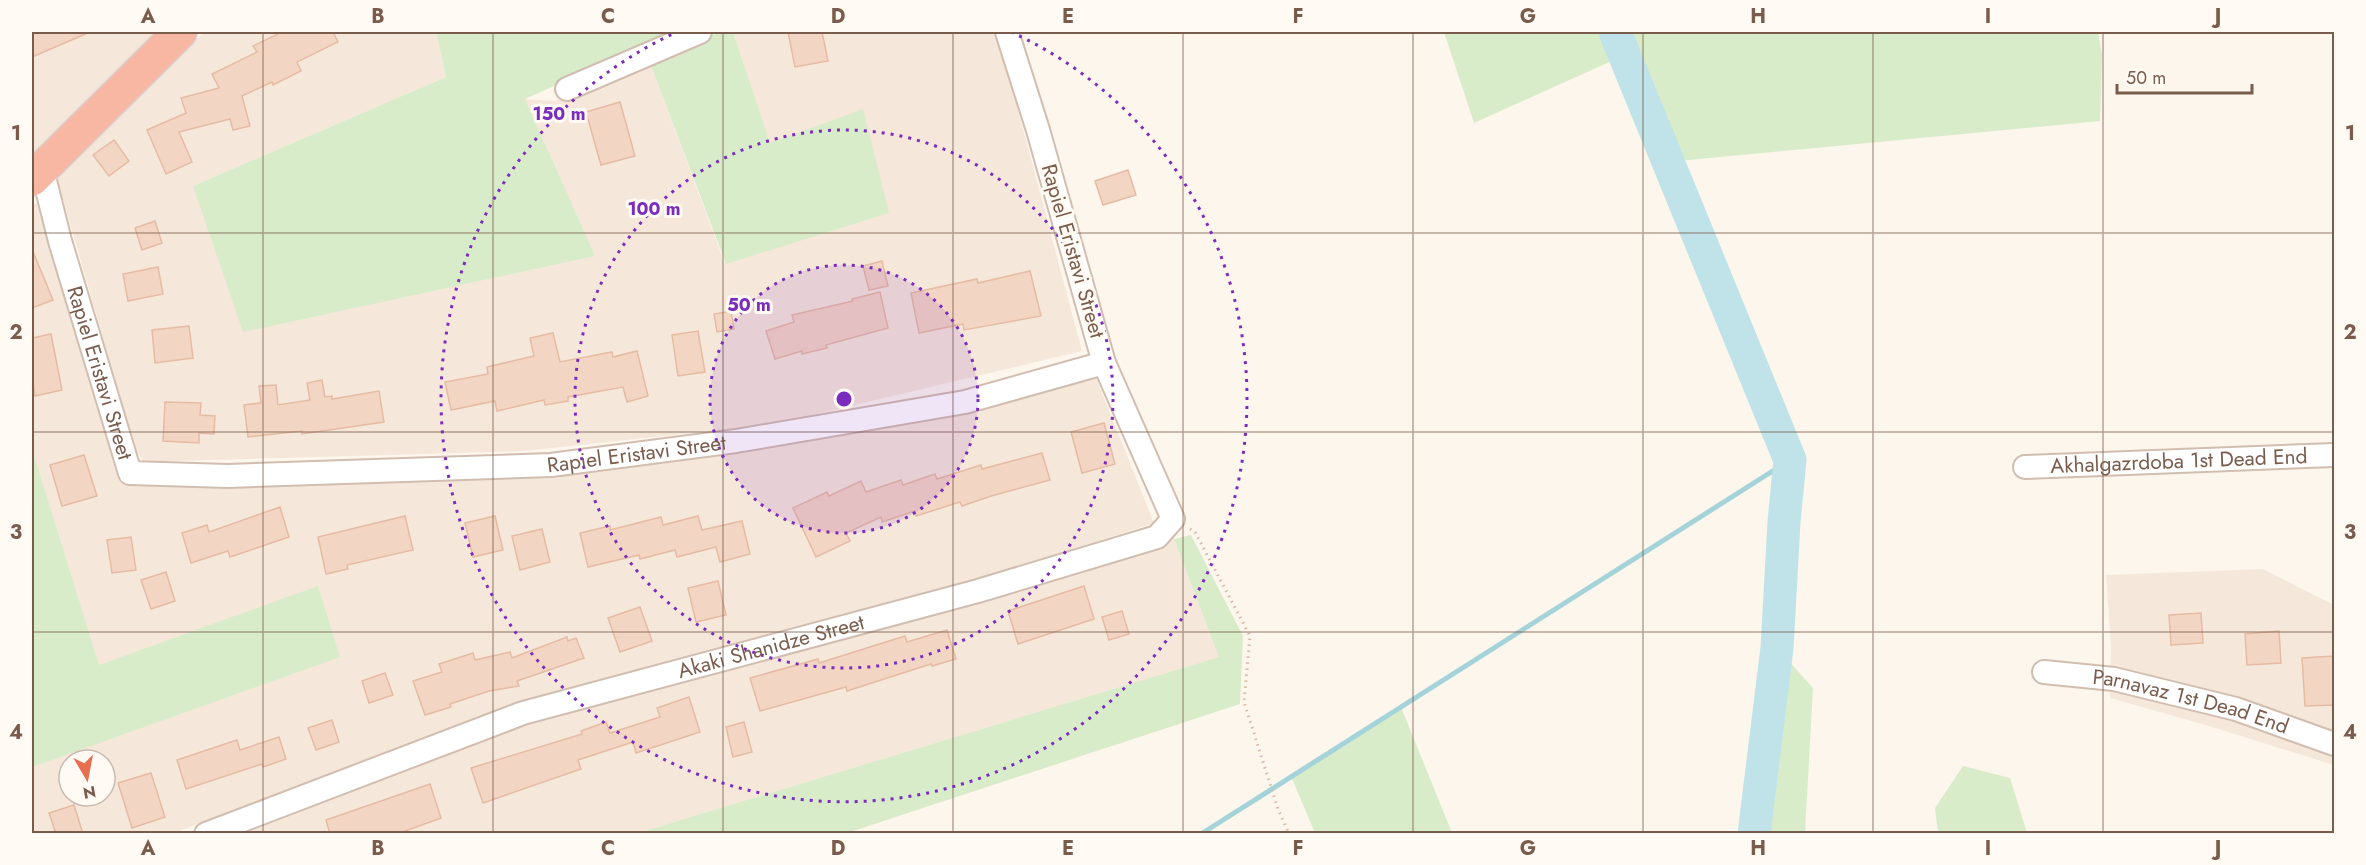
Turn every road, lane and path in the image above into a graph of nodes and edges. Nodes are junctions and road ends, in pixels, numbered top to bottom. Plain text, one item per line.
1 (180, 32) edge
2 (700, 32) edge
3 (1007, 32) edge
4 (567, 89) dead end
5 (37, 174) edge
6 (1104, 363) junction
7 (2334, 455) edge
8 (2025, 467) dead end
9 (1173, 519) junction
10 (2044, 672) dead end
11 (2334, 744) edge
12 (206, 834) edge
13 (1289, 834) edge

1 - 5 highway
2 - 4 street
3 - 6 street, Rapiel Eristavi Street
5 - 6 street, Rapiel Eristavi Street
6 - 9 street
7 - 8 street, Akhalgazrdoba 1st Dead End
9 - 12 street, Akaki Shanidze Street
9 - 13 path
10 - 11 street, Parnavaz 1st Dead End

